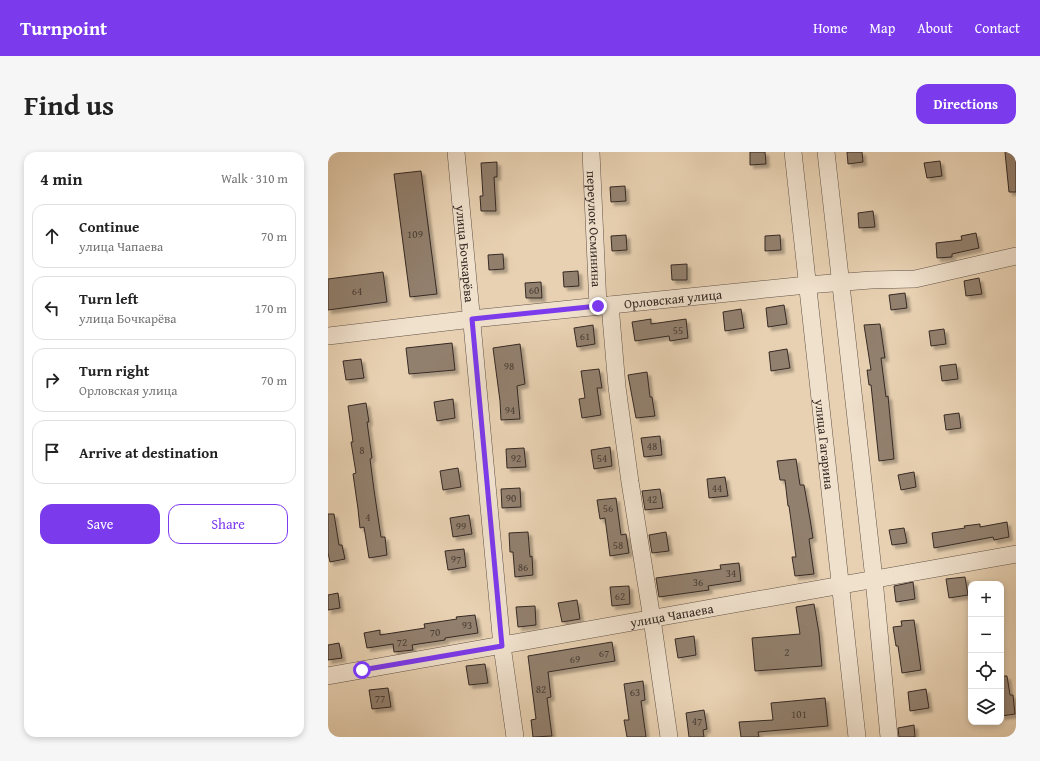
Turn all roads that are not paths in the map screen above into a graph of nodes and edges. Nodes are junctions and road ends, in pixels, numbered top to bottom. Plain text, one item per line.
1 (456, 152) edge
2 (591, 152) edge
3 (793, 152) edge
4 (826, 152) edge
5 (1016, 256) edge
6 (840, 283) junction
7 (807, 286) junction
8 (604, 306) junction
9 (472, 319) junction
10 (328, 336) edge
11 (1016, 554) edge
12 (874, 579) junction
13 (839, 585) junction
14 (652, 619) junction
15 (502, 646) junction
16 (328, 676) edge
17 (515, 737) edge
18 (669, 737) edge
19 (856, 737) edge
20 (890, 737) edge

1 - 9 street, улица Бочкарёва
2 - 8 street, переулок Осминина
3 - 7 street, улица Гагарина
4 - 6 street
5 - 6 street, Орловская улица
6 - 7 street, Орловская улица
6 - 12 street
7 - 8 street, Орловская улица
7 - 13 street, улица Гагарина
8 - 9 street, Орловская улица
8 - 14 street, переулок Осминина
9 - 10 street, Орловская улица
9 - 15 street, улица Бочкарёва
11 - 12 street, улица Чапаева
12 - 13 street, улица Чапаева
12 - 20 street
13 - 14 street, улица Чапаева
13 - 19 street, улица Гагарина
14 - 15 street, улица Чапаева
14 - 18 street, переулок Осминина
15 - 16 street, улица Чапаева
15 - 17 street, улица Бочкарёва

